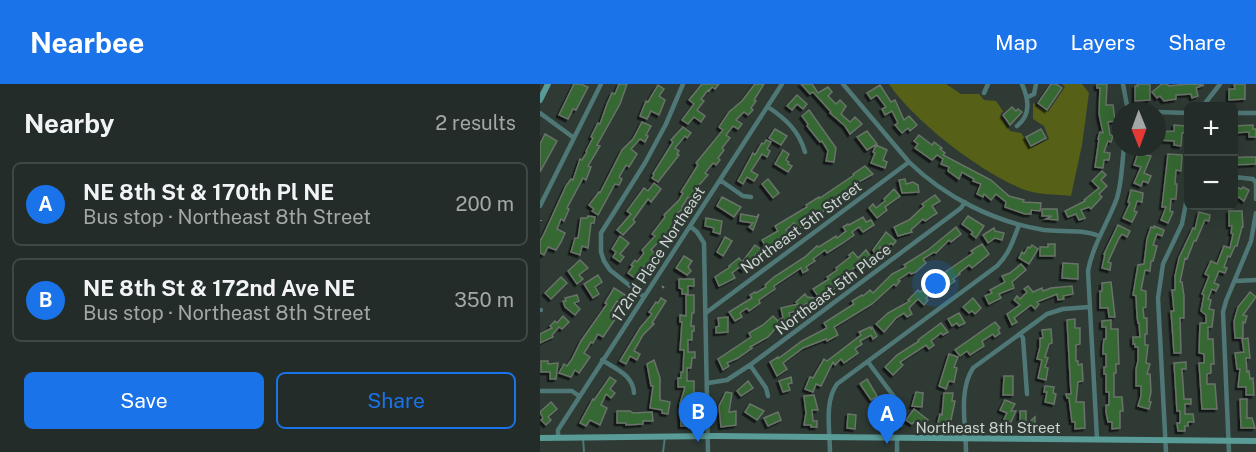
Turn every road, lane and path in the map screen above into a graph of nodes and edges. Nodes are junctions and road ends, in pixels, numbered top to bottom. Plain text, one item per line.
1 (548, 84) edge
2 (601, 84) edge
3 (682, 84) edge
4 (782, 84) edge
5 (843, 84) edge
6 (987, 84) edge
7 (1022, 84) edge
8 (1036, 84) edge
9 (1123, 84) edge
10 (1220, 84) edge
11 (984, 93) dead end
12 (1028, 97) junction
13 (540, 100) edge
14 (1126, 102) edge
15 (1206, 102) edge
16 (768, 106) junction
17 (1166, 112) edge
18 (540, 113) edge
19 (1184, 113) edge
20 (1238, 113) edge
21 (1256, 113) edge
22 (1017, 126) dead end
23 (574, 138) junction
24 (805, 152) dead end
25 (1123, 156) edge
26 (909, 162) junction
27 (1238, 177) edge
28 (720, 180) junction
29 (751, 197) dead end
30 (1256, 199) edge
31 (965, 202) junction
32 (540, 206) edge
33 (1185, 210) edge
34 (1256, 213) edge
35 (1018, 225) junction
36 (690, 226) junction
37 (1099, 236) junction
38 (1256, 280) edge
39 (1236, 281) junction
40 (643, 297) junction
41 (1089, 307) junction
42 (707, 312) junction
43 (1020, 334) junction
44 (602, 360) junction
45 (868, 362) junction
46 (750, 365) junction
47 (708, 383) junction
48 (540, 392) edge
49 (634, 393) dead end
50 (1027, 394) dead end
51 (579, 396) junction
52 (768, 396) dead end
53 (896, 398) dead end
54 (708, 436) junction
55 (664, 437) junction
56 (540, 438) edge
57 (558, 438) junction
58 (583, 438) junction
59 (830, 438) junction
60 (897, 438) junction
61 (966, 439) junction
62 (1097, 439) junction
63 (1166, 440) junction
64 (1229, 441) junction
65 (1256, 441) edge
66 (584, 452) edge
67 (663, 452) edge
68 (708, 452) edge
69 (830, 452) edge
70 (897, 452) edge
71 (966, 452) edge
72 (1166, 452) edge
73 (1229, 452) edge

1 - 13 street
2 - 23 street
3 - 40 street
4 - 16 street, 172nd Place Northeast
5 - 26 street
6 - 11 street
7 - 12 street
8 - 12 street
9 - 14 street
10 - 15 street
12 - 22 street
16 - 24 street
16 - 28 street, 172nd Place Northeast
17 - 19 street
18 - 23 street
20 - 21 street
23 - 32 street
25 - 37 street
26 - 31 street
26 - 42 street, Northeast 5th Street
27 - 30 street
28 - 29 street
28 - 36 street, 172nd Place Northeast
31 - 35 street
31 - 46 street, Northeast 5th Place
33 - 63 street
34 - 39 street
35 - 37 street
35 - 45 street
36 - 40 street, 172nd Place Northeast
36 - 42 street
37 - 41 street
38 - 39 street
39 - 64 street
40 - 44 street, 172nd Place Northeast
41 - 43 street
41 - 62 street
42 - 47 street
43 - 50 street
43 - 61 street
44 - 49 street
44 - 51 street, 172nd Place Northeast
45 - 53 street
45 - 59 street
46 - 47 street, Northeast 5th Place
46 - 52 street
47 - 54 street
48 - 51 street
51 - 57 street, 172nd Place Northeast
54 - 55 street, Northeast 8th Street
54 - 59 street, Northeast 8th Street
54 - 68 street
55 - 58 street, Northeast 8th Street
55 - 67 lane
56 - 57 street, Northeast 8th Street
57 - 58 street, Northeast 8th Street
58 - 66 lane
59 - 60 street, Northeast 8th Street
59 - 69 street
60 - 61 street, Northeast 8th Street
60 - 70 street
61 - 62 street, Northeast 8th Street
61 - 71 street
62 - 63 street, Northeast 8th Street
63 - 64 street, Northeast 8th Street
63 - 72 street
64 - 65 street, Northeast 8th Street
64 - 73 street

